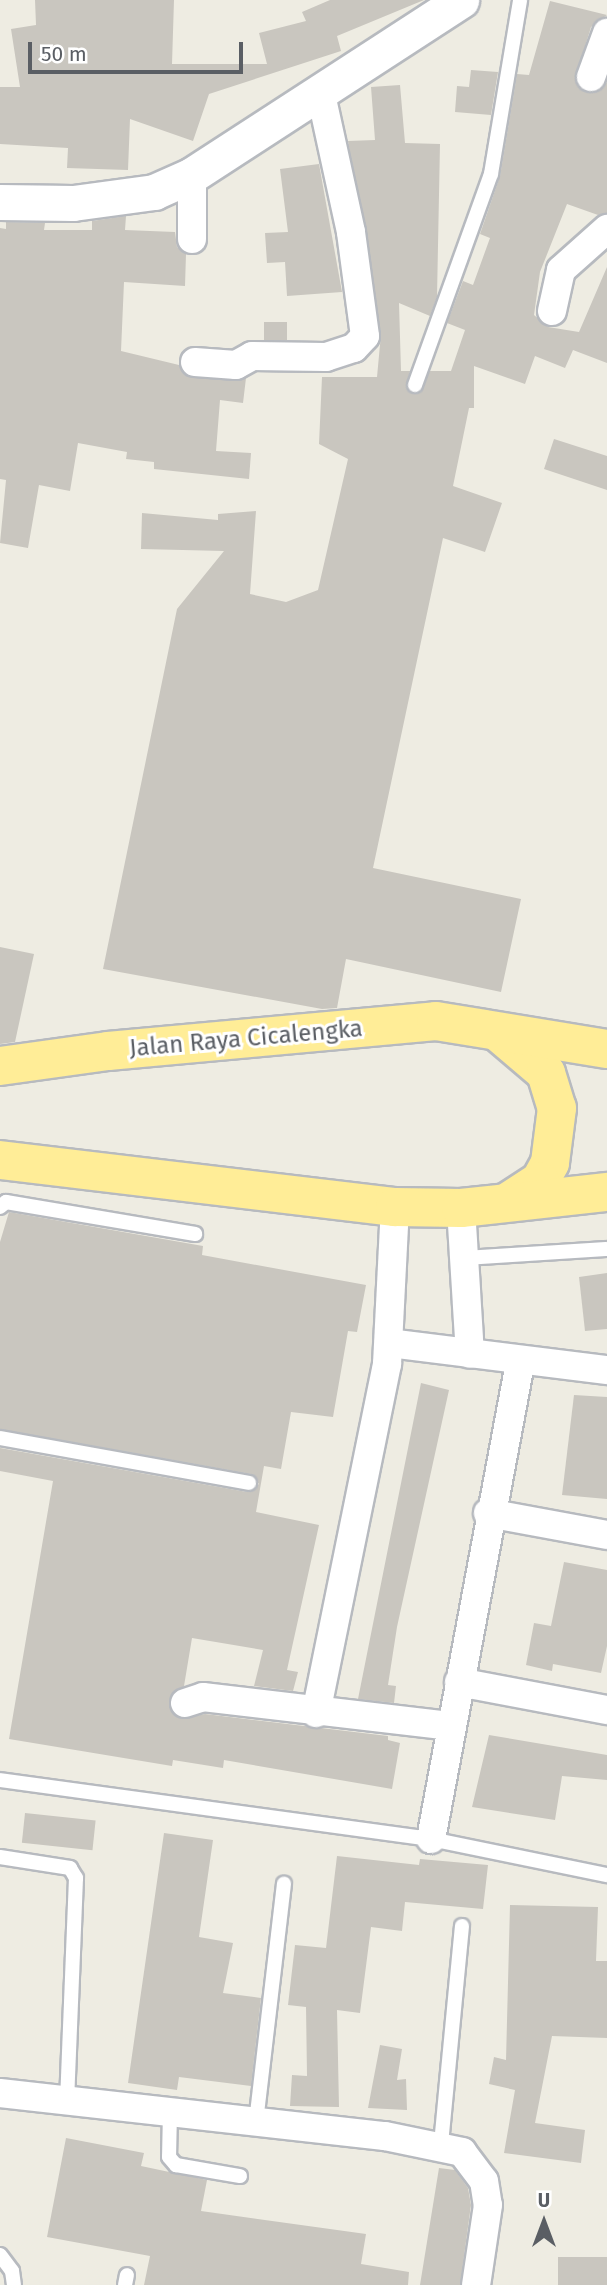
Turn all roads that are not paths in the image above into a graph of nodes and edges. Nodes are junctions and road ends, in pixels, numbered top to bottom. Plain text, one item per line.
1 (461, 0) edge
2 (520, 0) edge
3 (607, 33) edge
4 (591, 77) dead end
5 (320, 90) junction
6 (192, 175) junction
7 (0, 202) edge
8 (607, 229) edge
9 (192, 239) dead end
10 (552, 311) dead end
11 (195, 362) dead end
12 (415, 385) dead end
13 (493, 1029) junction
14 (607, 1049) edge
15 (0, 1066) edge
16 (0, 1160) edge
17 (607, 1192) edge
18 (508, 1202) junction
19 (0, 1207) edge
20 (395, 1207) junction
21 (461, 1208) junction
22 (195, 1234) dead end
23 (607, 1249) edge
24 (464, 1258) junction
25 (390, 1343) junction
26 (470, 1354) junction
27 (520, 1362) junction
28 (607, 1370) edge
29 (0, 1438) edge
30 (249, 1483) dead end
31 (488, 1513) junction
32 (607, 1535) edge
33 (459, 1682) junction
34 (186, 1703) dead end
35 (607, 1710) edge
36 (316, 1713) junction
37 (449, 1726) junction
38 (0, 1780) edge
39 (431, 1839) junction
40 (0, 1857) edge
41 (607, 1875) edge
42 (284, 1884) dead end
43 (462, 1926) dead end
44 (0, 2093) edge
45 (67, 2101) junction
46 (170, 2111) junction
47 (256, 2122) junction
48 (442, 2144) junction
49 (240, 2176) dead end
50 (0, 2255) edge
51 (14, 2285) edge
52 (476, 2285) edge

1 - 5 street
2 - 12 lane
3 - 4 street
5 - 6 street
5 - 11 street
6 - 7 street
6 - 9 street
8 - 10 street
13 - 14 highway, Jalan Raya Cicalengka
13 - 15 highway, Jalan Raya Cicalengka
13 - 18 highway
16 - 20 highway
17 - 18 highway
18 - 21 highway
19 - 22 lane
20 - 21 highway
20 - 25 street
21 - 24 street
23 - 24 lane
24 - 26 street
25 - 26 street
25 - 36 street
26 - 27 street
27 - 28 street
27 - 31 street
29 - 30 lane
31 - 32 street
31 - 33 street
33 - 35 street
33 - 37 street
34 - 36 street
36 - 37 street
37 - 39 street
38 - 39 lane
39 - 41 lane
40 - 45 lane
42 - 47 lane
43 - 48 lane
44 - 45 street
45 - 46 street
46 - 47 street
46 - 49 lane
47 - 48 street
48 - 52 street
50 - 51 lane

